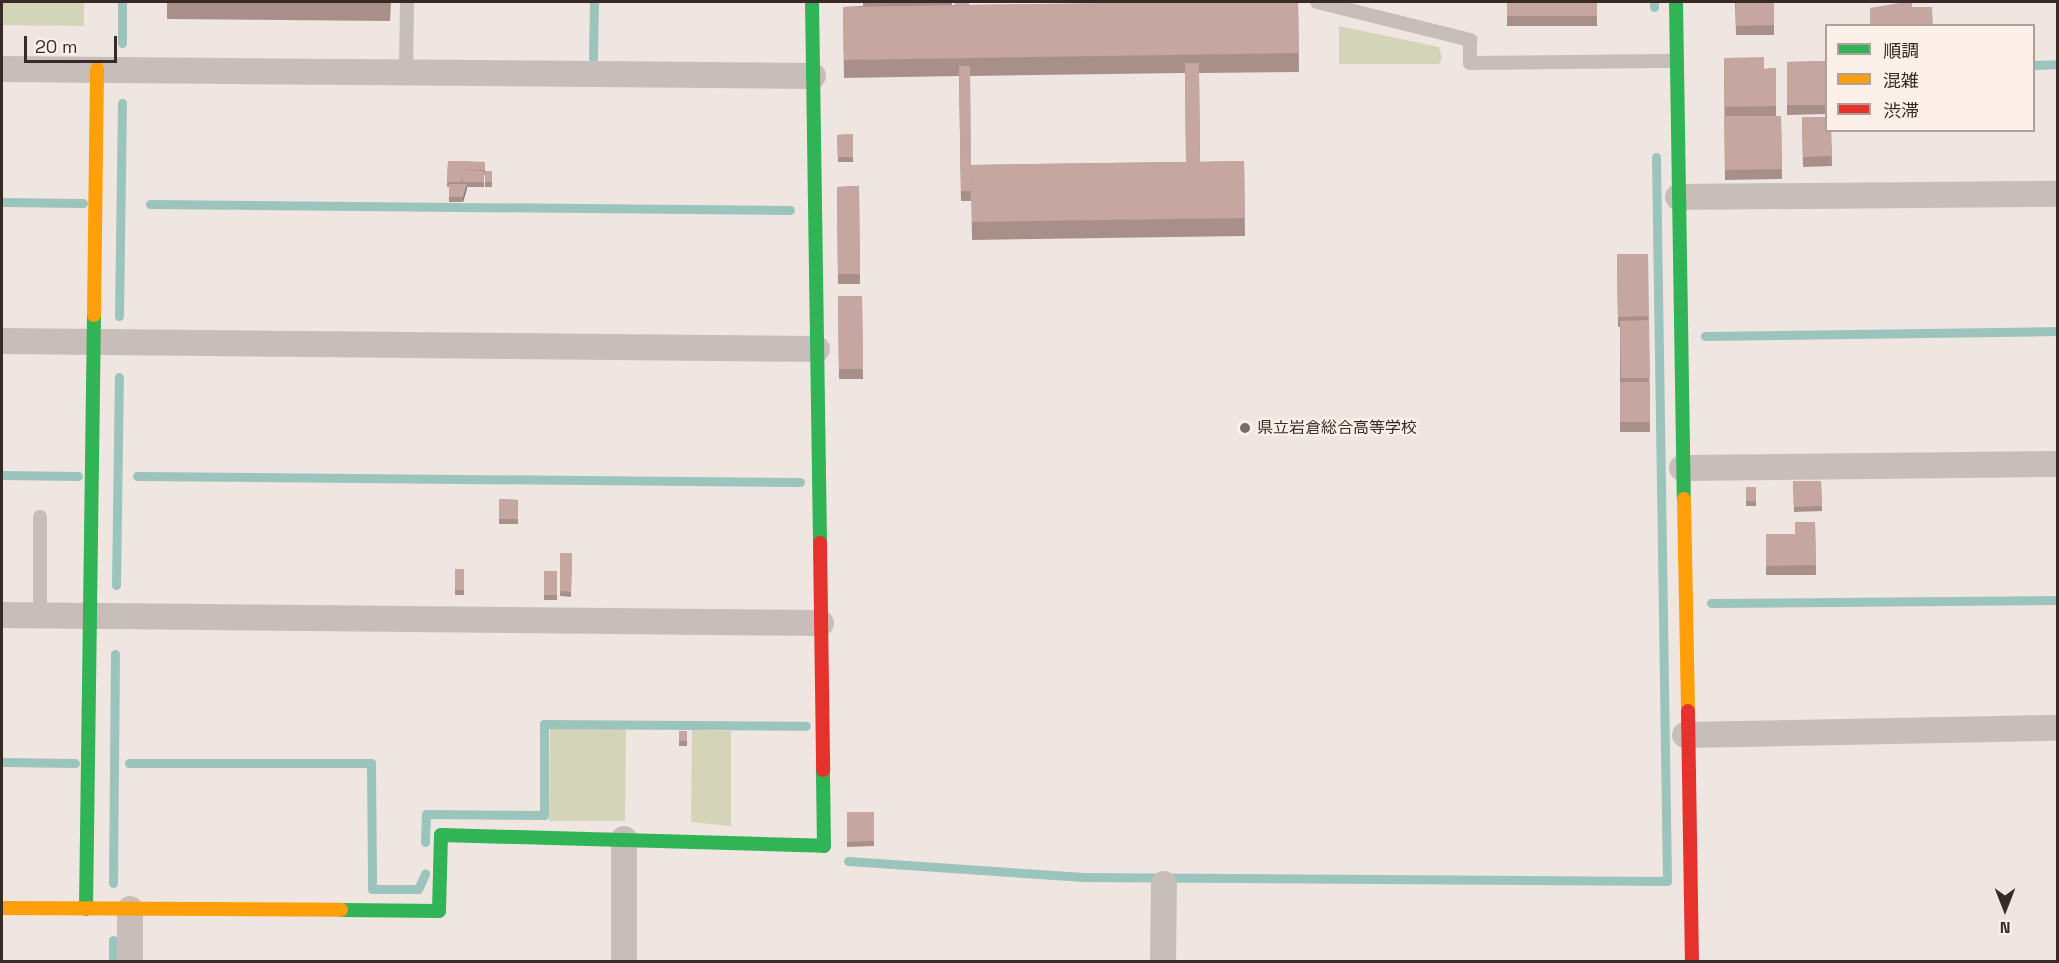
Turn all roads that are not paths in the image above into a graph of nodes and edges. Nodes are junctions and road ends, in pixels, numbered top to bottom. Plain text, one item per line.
1 (407, 2) edge
2 (812, 2) edge
3 (1317, 2) edge
4 (1676, 2) edge
5 (1359, 7) edge
6 (1677, 61) junction
7 (2, 69) edge
8 (98, 69) junction
9 (406, 72) junction
10 (813, 76) junction
11 (2058, 194) edge
12 (1678, 197) junction
13 (2, 341) edge
14 (94, 342) junction
15 (817, 349) junction
16 (2058, 464) edge
17 (1682, 468) junction
18 (40, 517) dead end
19 (2, 615) edge
20 (40, 615) junction
21 (90, 616) junction
22 (821, 623) junction
23 (2058, 728) edge
24 (1685, 735) junction
25 (624, 839) junction
26 (1164, 884) dead end
27 (2, 908) edge
28 (87, 909) junction
29 (130, 909) junction
30 (130, 962) edge
31 (624, 962) edge
32 (1163, 962) edge
33 (1692, 962) edge

1 - 9 lane
2 - 10 street
3 - 5 lane
4 - 6 street
5 - 6 lane
6 - 12 street
7 - 8 street
8 - 9 street
8 - 14 street
9 - 10 street
10 - 15 street
11 - 12 street
12 - 17 street
13 - 14 street
14 - 15 street
14 - 21 street
15 - 22 street
16 - 17 street
17 - 24 street
18 - 20 lane
19 - 20 street
20 - 21 street
21 - 22 street
21 - 28 street
22 - 25 street
23 - 24 street
24 - 33 street
25 - 29 street
25 - 31 street
26 - 32 street
27 - 28 street
28 - 29 street
29 - 30 street

